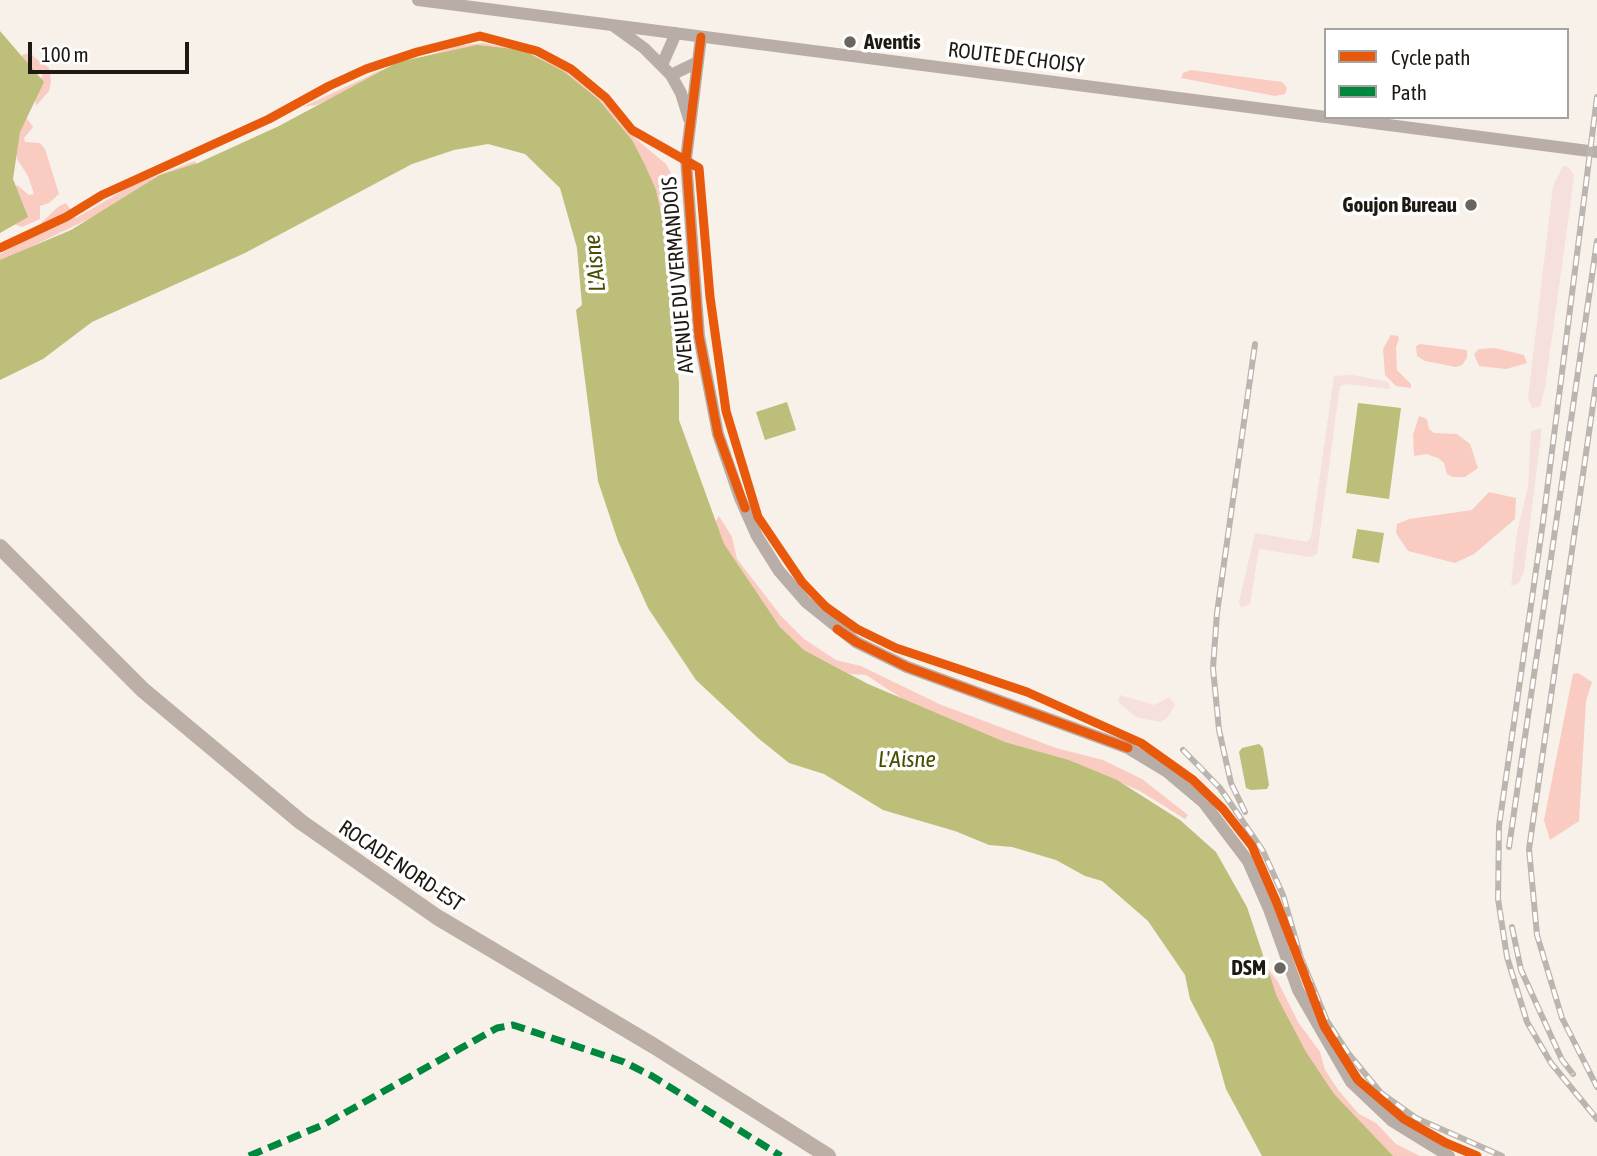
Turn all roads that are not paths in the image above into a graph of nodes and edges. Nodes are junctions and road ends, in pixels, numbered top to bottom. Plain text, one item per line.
1 (418, 0) edge
2 (612, 25) junction
3 (676, 33) junction
4 (701, 37) junction
5 (698, 62) junction
6 (666, 70) junction
7 (1324, 117) edge
8 (1342, 119) edge
9 (692, 125) junction
10 (1597, 152) edge
11 (0, 547) edge
12 (828, 1156) edge
13 (1449, 1156) edge

1 - 2 street, ROUTE DE CHOISY
2 - 3 street, ROUTE DE CHOISY
2 - 6 street
3 - 4 street, ROUTE DE CHOISY
3 - 6 street
4 - 5 street, AVENUE DU VERMANDOIS
4 - 7 street, ROUTE DE CHOISY
5 - 6 street
5 - 9 street, AVENUE DU VERMANDOIS
6 - 9 street
8 - 10 street, ROUTE DE CHOISY
9 - 13 street, AVENUE DU VERMANDOIS
11 - 12 main road, ROCADE NORD-EST

